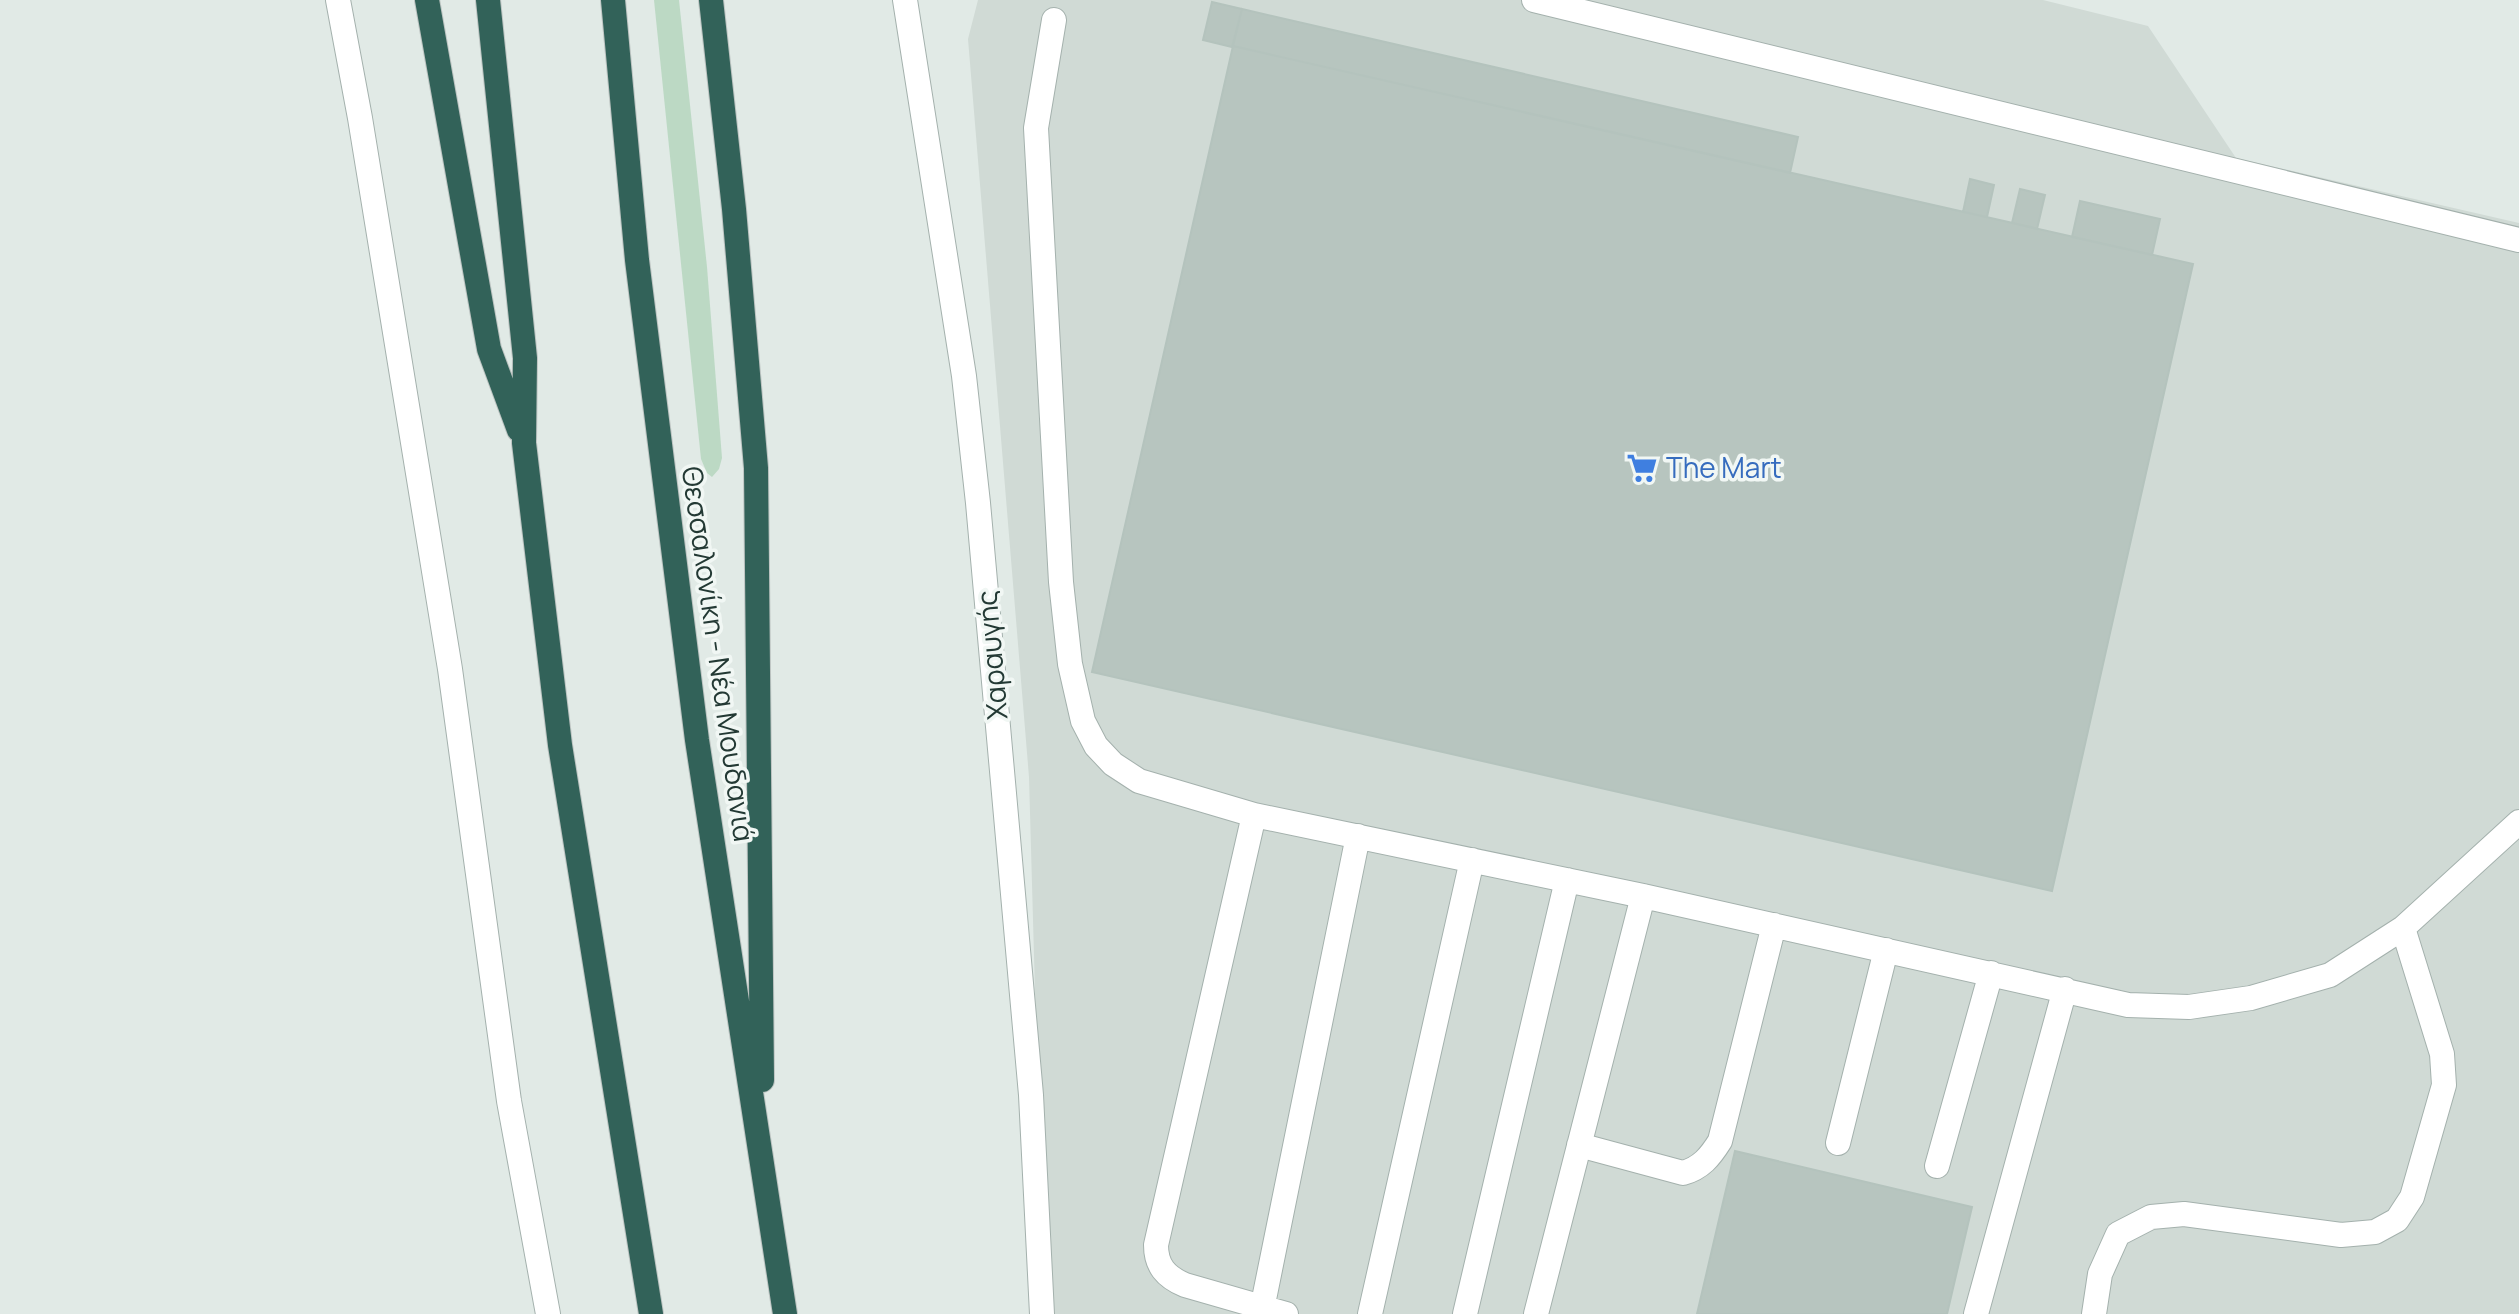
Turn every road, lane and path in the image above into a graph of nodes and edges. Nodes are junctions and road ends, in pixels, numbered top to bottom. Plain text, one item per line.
1 (338, 0) edge
2 (427, 0) edge
3 (488, 0) edge
4 (613, 0) edge
5 (711, 0) edge
6 (905, 0) edge
7 (1534, 0) edge
8 (1054, 20) dead end
9 (2519, 240) edge
10 (524, 443) junction
11 (1254, 815) junction
12 (2519, 822) edge
13 (1358, 836) junction
14 (1472, 860) junction
15 (1567, 880) junction
16 (1643, 896) junction
17 (1774, 925) junction
18 (2403, 928) junction
19 (1886, 950) junction
20 (1991, 973) junction
21 (2065, 989) junction
22 (1838, 1143) dead end
23 (1579, 1145) junction
24 (763, 1166) junction
25 (1937, 1166) dead end
26 (1262, 1309) junction
27 (548, 1314) edge
28 (651, 1314) edge
29 (785, 1314) edge
30 (1042, 1314) edge
31 (1286, 1314) edge
32 (1370, 1314) edge
33 (1465, 1314) edge
34 (1536, 1314) edge
35 (1976, 1314) edge
36 (2094, 1314) edge

1 - 27 street
2 - 10 highway
3 - 10 highway
4 - 24 highway, Θεσσαλονίκη - Νέα Μουδανιά
5 - 24 highway
6 - 30 street, Χαραυγής
7 - 9 street
8 - 11 street
10 - 28 highway
11 - 13 street
11 - 26 street
12 - 18 street
13 - 14 street
13 - 26 street
14 - 15 street
14 - 32 street
15 - 16 street
15 - 33 street
16 - 17 street
16 - 23 street
17 - 19 street
17 - 23 street
18 - 21 street
18 - 36 street
19 - 20 street
19 - 22 street
20 - 21 street
20 - 25 street
21 - 35 street
23 - 34 street
24 - 29 highway, Θεσσαλονίκη - Νέα Μουδανιά
26 - 31 street

